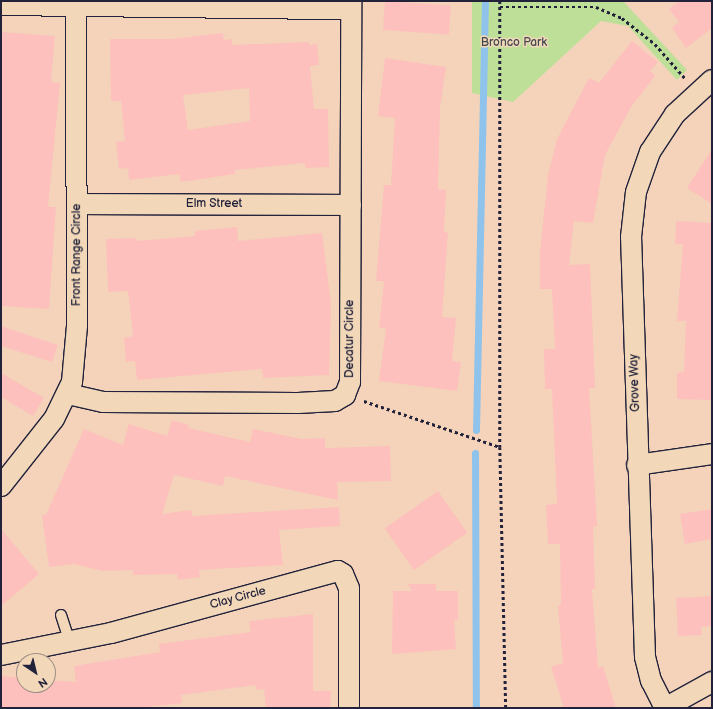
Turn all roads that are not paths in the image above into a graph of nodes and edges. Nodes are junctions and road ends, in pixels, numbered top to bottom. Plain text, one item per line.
1 (76, 4) edge
2 (1, 5) edge
3 (351, 5) edge
4 (704, 86) edge
5 (77, 204) junction
6 (351, 205) junction
7 (68, 394) junction
8 (712, 454) edge
9 (637, 465) junction
10 (1, 486) edge
11 (61, 615) dead end
12 (70, 642) junction
13 (1, 655) edge
14 (712, 682) edge
15 (349, 708) edge
16 (665, 708) edge

1 - 2 street
1 - 3 street
1 - 5 street, Front Range Circle
3 - 6 street, Decatur Circle
4 - 9 street, Grove Way
5 - 6 street, Elm Street
5 - 7 street, Front Range Circle
6 - 7 street, Decatur Circle
7 - 10 street, Front Range Circle
8 - 9 street
9 - 16 street, Grove Way
11 - 12 lane
12 - 13 street, Clay Circle
12 - 15 street, Clay Circle
14 - 16 street, Grove Way

